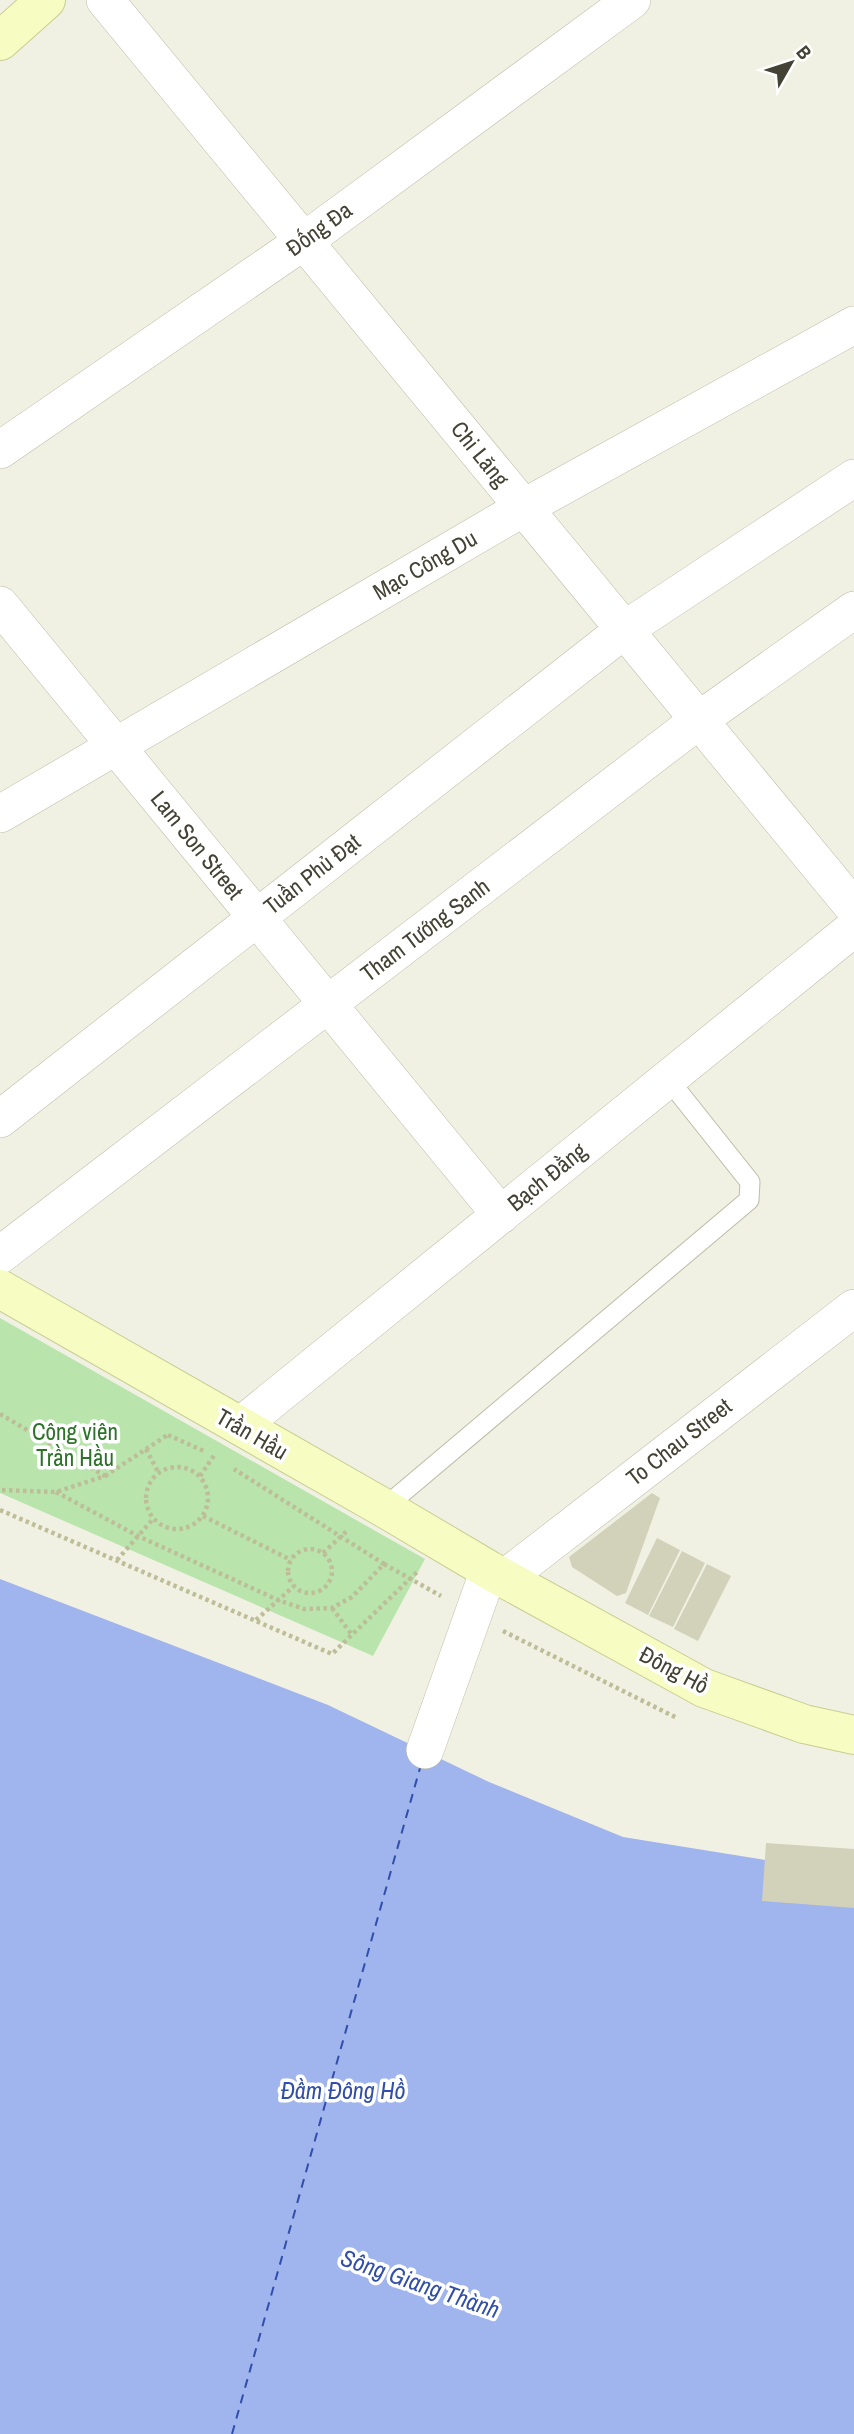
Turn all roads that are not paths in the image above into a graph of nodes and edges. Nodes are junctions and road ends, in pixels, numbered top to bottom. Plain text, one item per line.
1 (46, 0) edge
2 (105, 0) edge
3 (632, 0) edge
4 (0, 41) edge
5 (304, 241) junction
6 (854, 326) edge
7 (0, 450) edge
8 (854, 478) edge
9 (523, 508) junction
10 (0, 605) edge
11 (854, 610) edge
12 (624, 629) junction
13 (699, 720) junction
14 (116, 746) junction
15 (0, 814) edge
16 (854, 908) edge
17 (257, 918) junction
18 (854, 928) edge
19 (328, 1004) junction
20 (668, 1079) junction
21 (0, 1119) edge
22 (501, 1215) junction
23 (0, 1255) edge
24 (0, 1289) edge
25 (854, 1308) edge
26 (230, 1437) junction
27 (369, 1517) junction
28 (497, 1574) junction
29 (854, 1734) edge
30 (425, 1750) dead end

1 - 4 street
2 - 5 street, Chi Lăng
3 - 5 street, Đống Đa
5 - 7 street, Đống Đa
5 - 9 street, Chi Lăng
6 - 9 street, Mạc Công Du
8 - 12 street, Tuần Phủ Đạt
9 - 12 street, Chi Lăng
9 - 14 street, Mạc Công Du
10 - 14 street, Lam Son Street
11 - 13 street, Tham Tướng Sanh
12 - 13 street, Chi Lăng
12 - 17 street, Tuần Phủ Đạt
13 - 16 street, Chi Lăng
13 - 19 street, Tham Tướng Sanh
14 - 15 street, Mạc Công Du
14 - 17 street, Lam Son Street
17 - 19 street, Lam Son Street
17 - 21 street, Tuần Phủ Đạt
18 - 20 street, Bạch Đằng
19 - 22 street, Lam Son Street
19 - 23 street, Tham Tướng Sanh
20 - 22 street, Bạch Đằng
20 - 27 lane
22 - 26 street, Bạch Đằng
24 - 26 street, Trần Hầu
25 - 28 street, To Chau Street
26 - 27 street, Trần Hầu
27 - 28 street, Trần Hầu
28 - 29 street, Đông Hồ
28 - 30 street

